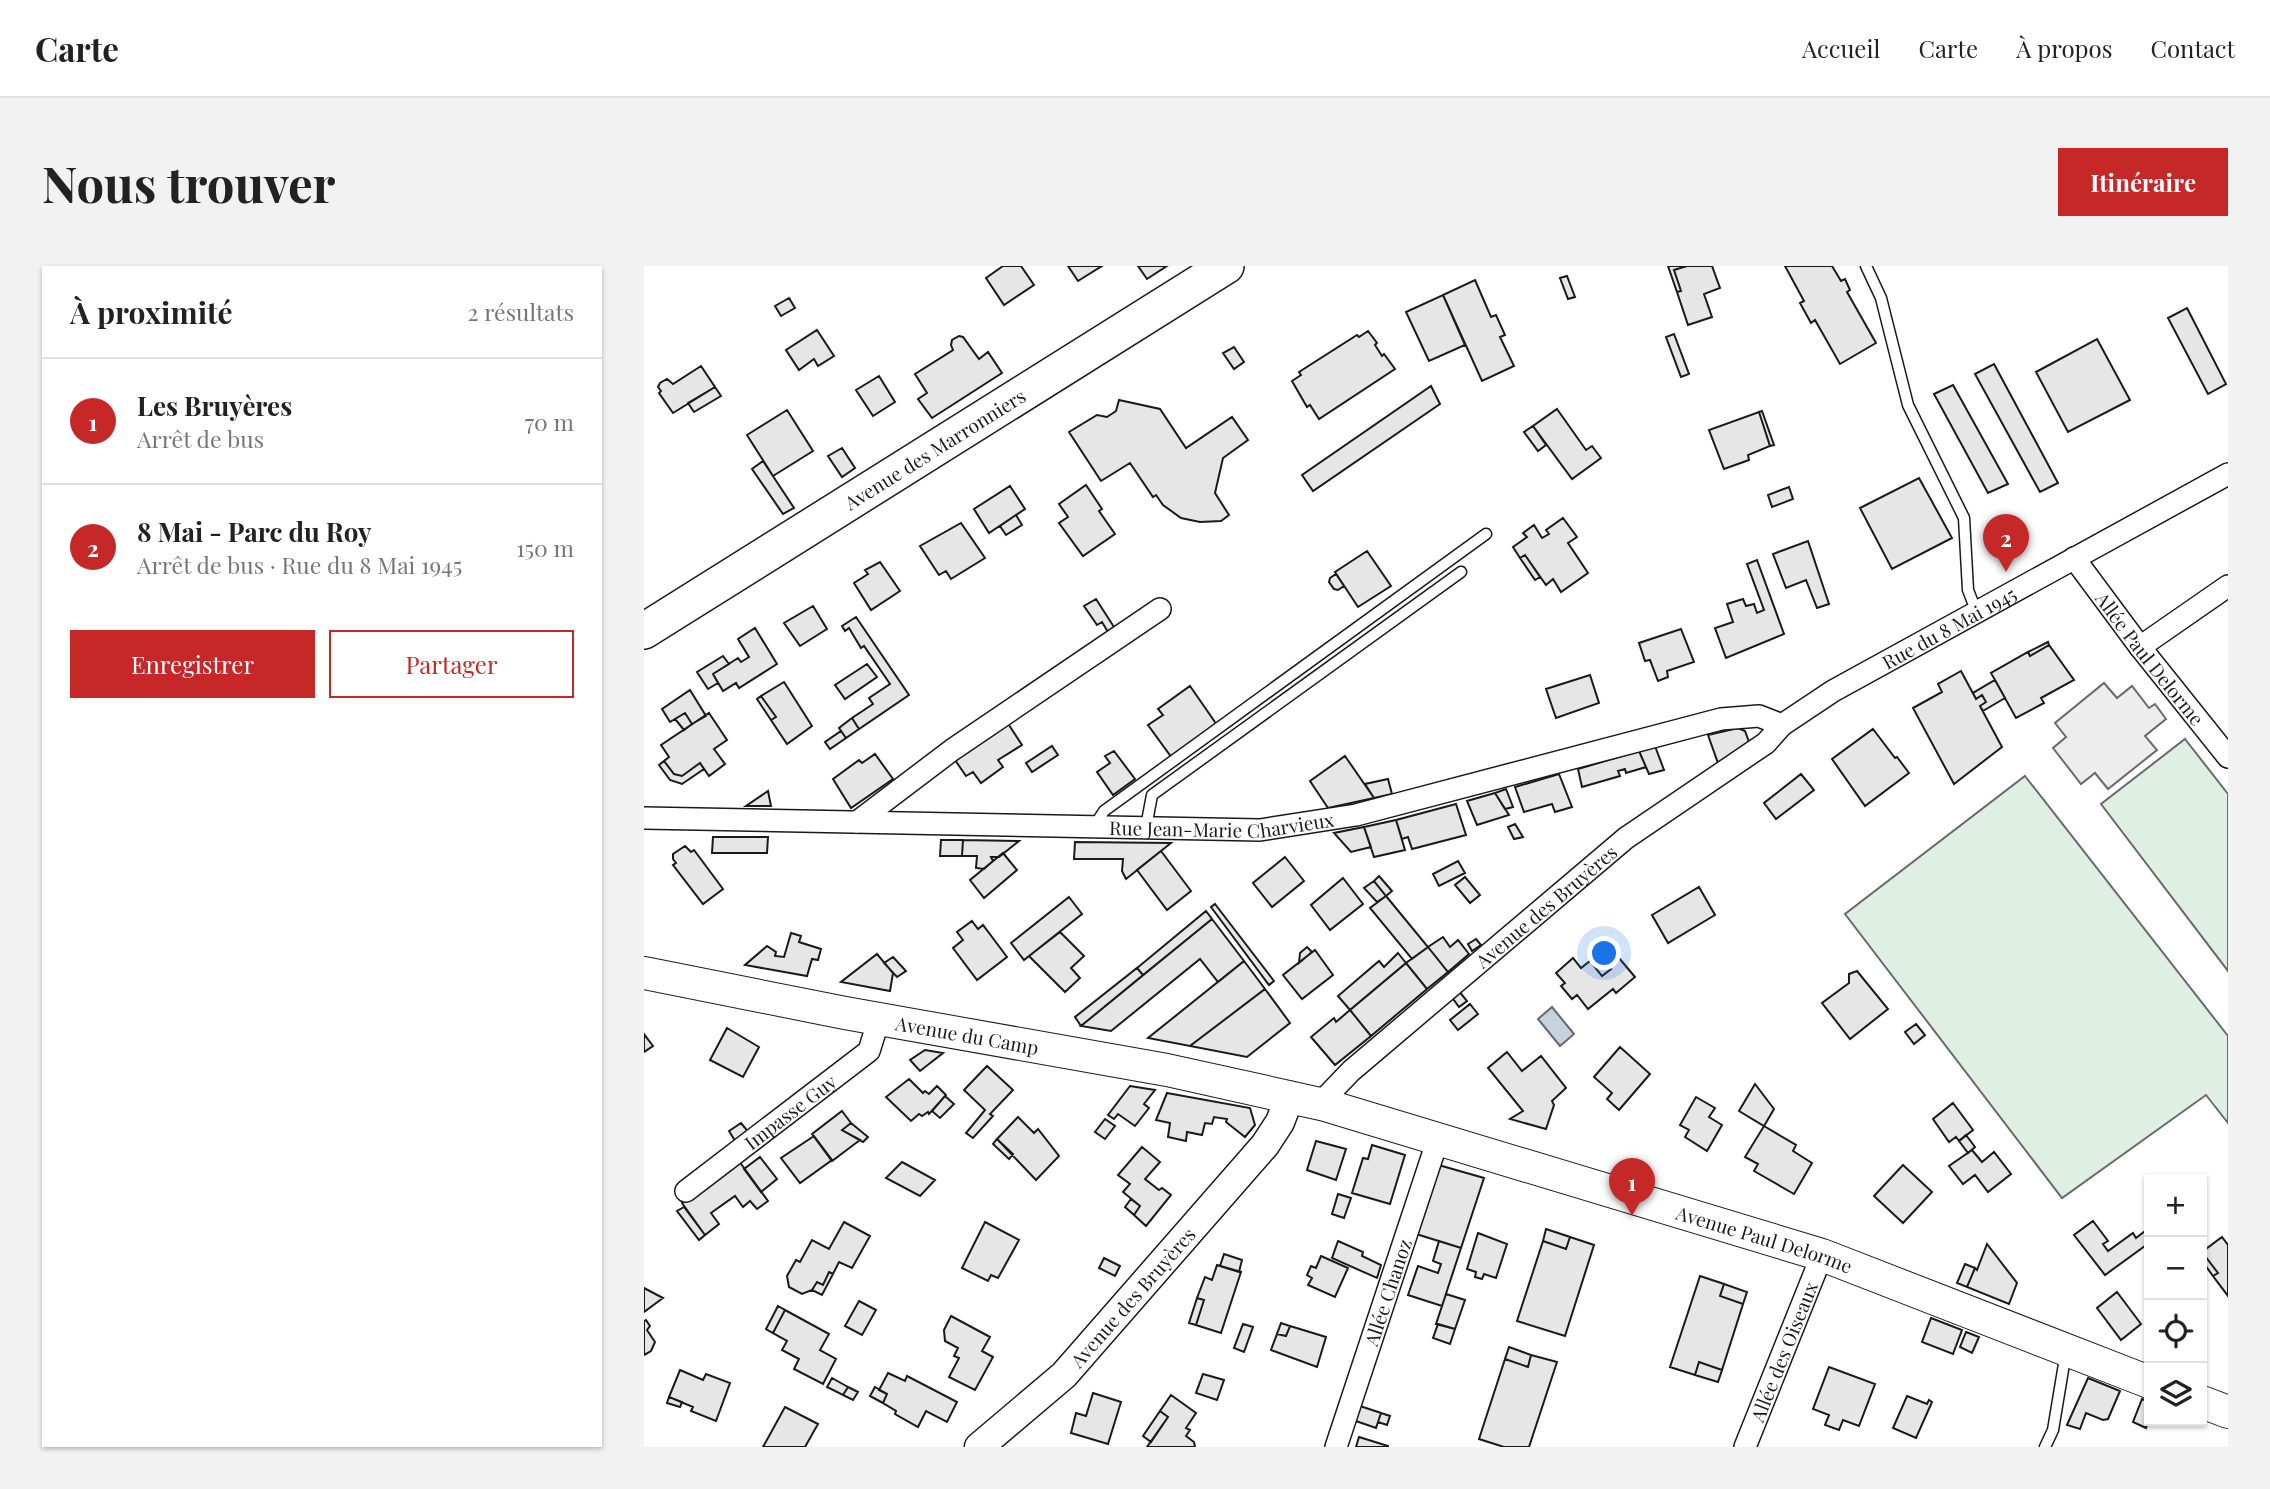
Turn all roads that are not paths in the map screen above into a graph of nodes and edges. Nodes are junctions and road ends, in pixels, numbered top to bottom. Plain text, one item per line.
1 (1226, 266) edge
2 (1866, 266) edge
3 (2228, 474) edge
4 (1486, 534) dead end
5 (2074, 558) junction
6 (1461, 572) dead end
7 (2228, 586) edge
8 (1160, 609) dead end
9 (1977, 613) junction
10 (644, 631) edge
11 (2140, 648) junction
12 (1782, 725) junction
13 (2228, 757) edge
14 (644, 818) edge
15 (857, 822) junction
16 (1095, 825) junction
17 (1146, 827) junction
18 (644, 973) edge
19 (879, 1019) junction
20 (1290, 1096) junction
21 (1325, 1105) junction
22 (1438, 1139) junction
23 (686, 1191) dead end
24 (1822, 1255) junction
25 (2066, 1350) junction
26 (2144, 1380) edge
27 (2207, 1404) edge
28 (2228, 1412) edge
29 (979, 1447) edge
30 (1336, 1447) edge
31 (1745, 1447) edge
32 (2045, 1447) edge

1 - 10 main road, Avenue des Marronniers
2 - 9 lane
3 - 5 street, Rue du 8 Mai 1945
4 - 16 lane
5 - 9 street, Rue du 8 Mai 1945
5 - 11 street, Allée Paul Delorme
6 - 17 lane
7 - 11 street
8 - 15 street
9 - 12 street, Rue du 8 Mai 1945
11 - 13 street, Allée Paul Delorme
12 - 17 street, Rue Jean-Marie Charvieux
12 - 21 street, Avenue des Bruyères
14 - 15 street, Rue Jean-Marie Charvieux
15 - 16 street, Rue Jean-Marie Charvieux
16 - 17 street, Rue Jean-Marie Charvieux
18 - 19 main road, Avenue du Camp
19 - 20 main road, Avenue du Camp
19 - 23 street, Impasse Guy
20 - 21 main road, Avenue Paul Delorme
20 - 29 street, Avenue des Bruyères
21 - 22 main road, Avenue Paul Delorme
22 - 24 main road, Avenue Paul Delorme
22 - 30 street, Allée Chanoz
24 - 25 main road, Avenue Paul Delorme
24 - 31 street, Allée des Oiseaux
25 - 26 main road, Avenue Paul Delorme
25 - 32 lane
27 - 28 main road

